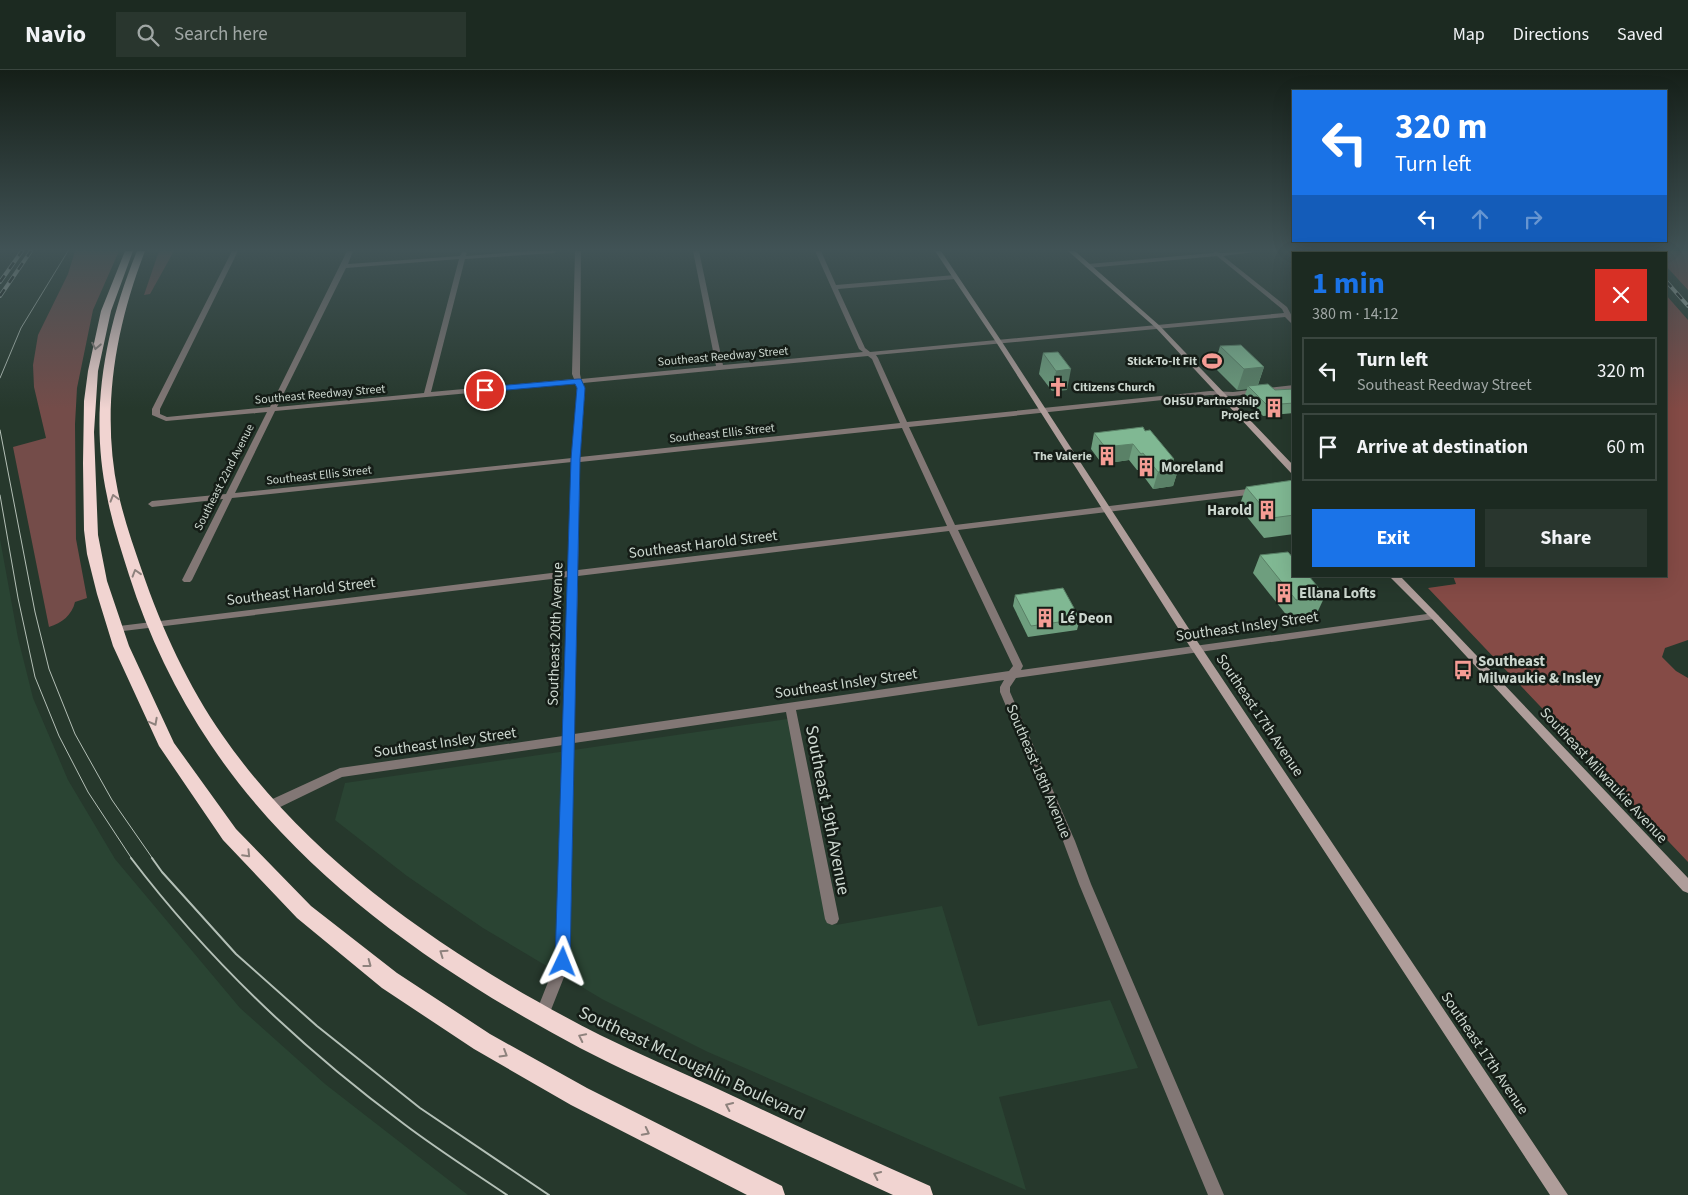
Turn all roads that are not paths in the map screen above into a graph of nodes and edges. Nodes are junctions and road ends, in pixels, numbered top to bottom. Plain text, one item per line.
1 (107, 304) edge
2 (121, 304) edge
3 (209, 304) edge
4 (325, 304) edge
5 (451, 304) edge
6 (577, 304) edge
7 (707, 304) edge
8 (841, 304) edge
9 (973, 304) edge
10 (1131, 304) edge
11 (1279, 304) edge
12 (1288, 315) junction
13 (1292, 321) edge
14 (1158, 327) junction
15 (999, 342) junction
16 (868, 354) junction
17 (720, 368) junction
18 (578, 381) junction
19 (1292, 387) edge
20 (1220, 393) junction
21 (427, 395) junction
22 (272, 410) junction
23 (1042, 410) junction
24 (904, 425) junction
25 (576, 459) junction
26 (1292, 470) edge
27 (1264, 490) edge
28 (229, 496) junction
29 (152, 504) dead end
30 (1105, 509) junction
31 (952, 528) junction
32 (573, 575) junction
33 (1395, 577) edge
34 (187, 580) dead end
35 (1434, 616) junction
36 (156, 624) junction
37 (115, 629) junction
38 (1196, 648) junction
39 (1013, 675) junction
40 (790, 707) junction
41 (569, 739) junction
42 (270, 806) junction
43 (1688, 887) edge
44 (832, 919) dead end
45 (542, 1015) junction
46 (773, 1195) edge
47 (921, 1195) edge
48 (1216, 1195) edge
49 (1560, 1195) edge

1 -> 37 highway
36 -> 2 highway, Southeast McLoughlin Boulevard
3 - 22 street, Southeast Reedway Street
4 - 22 street, Southeast 22nd Avenue
5 - 21 street
6 - 18 street, Southeast 20th Avenue
7 - 17 street
8 - 16 street, Southeast 18th Avenue
9 - 15 street, Southeast 17th Avenue
10 - 14 street
11 - 12 street
12 - 13 street
12 - 14 street, Southeast Reedway Street
14 - 15 street, Southeast Reedway Street
14 - 20 street
15 - 16 street, Southeast Reedway Street
15 - 23 street, Southeast 17th Avenue
16 - 17 street, Southeast Reedway Street
16 - 24 street, Southeast 18th Avenue
17 - 18 street, Southeast Reedway Street
18 - 21 street, Southeast Reedway Street
18 - 25 street, Southeast 20th Avenue
19 - 20 street, Southeast Ellis Street
20 - 23 street, Southeast Ellis Street
20 - 26 street
21 - 22 street, Southeast Reedway Street
22 - 28 street, Southeast 22nd Avenue
23 - 24 street, Southeast Ellis Street
23 - 30 street, Southeast 17th Avenue
24 - 25 street, Southeast Ellis Street
24 - 31 street, Southeast 18th Avenue
25 - 28 street, Southeast Ellis Street
25 - 32 street, Southeast 20th Avenue
27 - 30 street, Southeast Harold Street
28 - 29 street, Southeast Ellis Street
28 - 34 street, Southeast 22nd Avenue
30 - 31 street, Southeast Harold Street
30 - 38 street, Southeast 17th Avenue
31 - 32 street, Southeast Harold Street
31 - 39 street, Southeast 18th Avenue
32 - 36 street, Southeast Harold Street
32 - 41 street, Southeast 20th Avenue
33 - 35 street, Southeast Milwaukie Avenue
35 - 38 street, Southeast Insley Street
35 - 43 street, Southeast Milwaukie Avenue
36 - 37 street, Southeast Harold Street
36 - 42 highway, Southeast McLoughlin Boulevard
37 -> 46 highway
38 - 39 street, Southeast Insley Street
38 - 49 street, Southeast 17th Avenue
39 - 40 street, Southeast Insley Street
39 - 48 street, Southeast 18th Avenue
40 - 41 street, Southeast Insley Street
40 - 44 street, Southeast 19th Avenue
41 - 42 street, Southeast Insley Street
41 - 45 street, Southeast 20th Avenue
45 -> 42 highway, Southeast McLoughlin Boulevard
47 -> 45 highway, Southeast McLoughlin Boulevard

